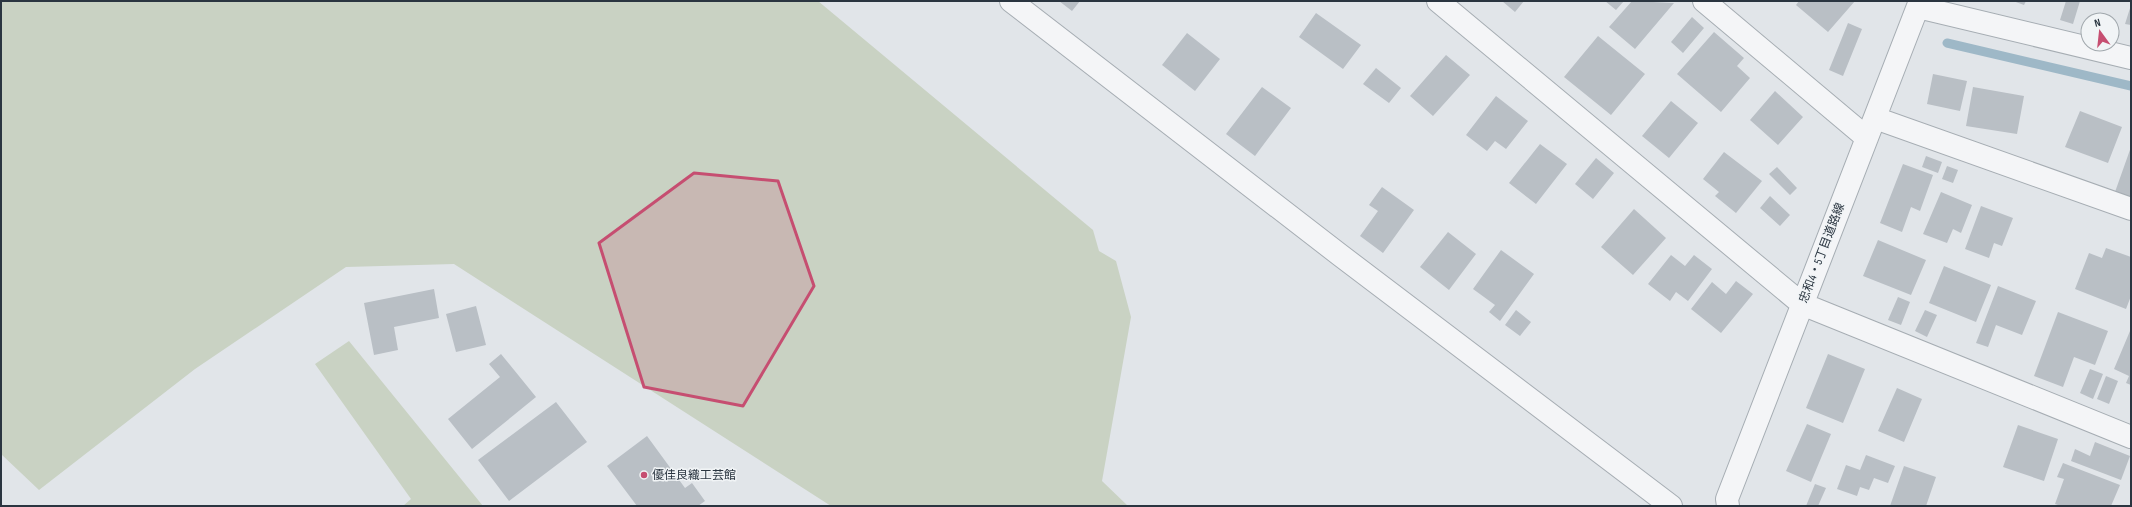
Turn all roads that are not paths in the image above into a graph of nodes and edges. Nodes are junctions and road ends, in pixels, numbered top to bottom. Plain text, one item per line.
1 (1011, 1) edge
2 (1438, 1) edge
3 (1704, 1) edge
4 (1919, 4) edge
5 (2131, 58) edge
6 (1871, 128) junction
7 (2131, 209) edge
8 (1802, 304) junction
9 (2131, 437) edge
10 (1733, 504) edge
11 (1670, 506) edge

1 - 11 street
2 - 8 street
3 - 6 street
4 - 5 street
4 - 6 street, 忠和4・5丁目道路線
6 - 7 street
6 - 8 street, 忠和4・5丁目道路線
8 - 9 street
8 - 10 street, 忠和4・5丁目道路線

